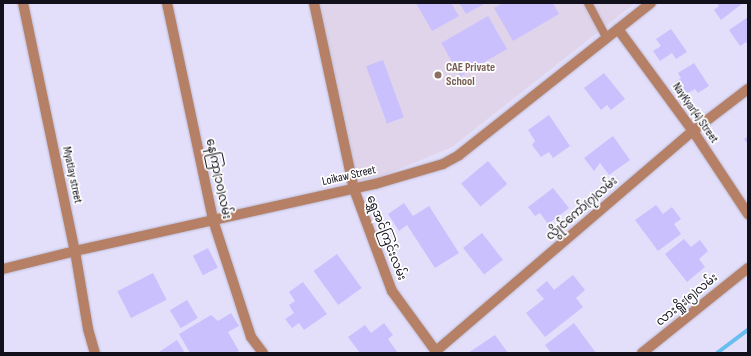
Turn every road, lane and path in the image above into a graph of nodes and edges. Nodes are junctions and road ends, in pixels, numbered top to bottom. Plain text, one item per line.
1 (22, 3) edge
2 (167, 3) edge
3 (314, 3) edge
4 (588, 3) edge
5 (651, 3) edge
6 (618, 29) junction
7 (607, 38) junction
8 (748, 89) edge
9 (693, 131) junction
10 (354, 189) junction
11 (748, 214) edge
12 (213, 220) junction
13 (75, 251) junction
14 (748, 268) edge
15 (3, 269) edge
16 (436, 352) edge
17 (95, 353) edge
18 (263, 353) edge
19 (642, 353) edge

1 - 13 street, Myatlay street
2 - 12 street, နေကြာ(၁၀)လမ်း
3 - 10 street, ရွှေအင်ကြင်းလမ်း
4 - 7 lane
5 - 6 street, Loikaw Street
6 - 7 street, Loikaw Street
6 - 9 street, NayKyar(4) Street
7 - 10 street, Loikaw Street
8 - 9 street, လွိုင်ကော်(၇)လမ်း
9 - 11 street, NayKyar(4) Street
9 - 16 street, လွိုင်ကော်(၇)လမ်း
10 - 12 street, Loikaw Street
10 - 16 street, ရွှေအင်ကြင်းလမ်း
12 - 13 street, Loikaw Street
12 - 18 street, နေကြာ(၁၀)လမ်း
13 - 15 street, Loikaw Street
13 - 17 street, Myatlay street
14 - 19 street, လားရှိုး(၅)လမ်း

